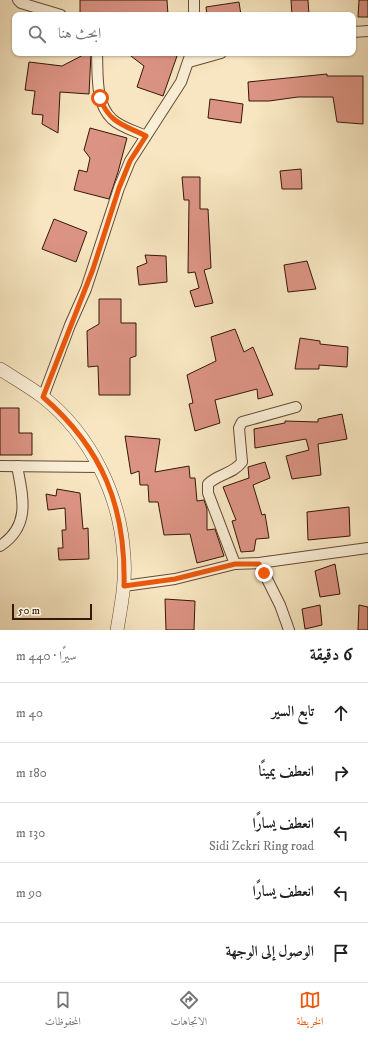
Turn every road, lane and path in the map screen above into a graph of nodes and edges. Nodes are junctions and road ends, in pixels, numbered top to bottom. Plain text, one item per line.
1 (18, 0) edge
2 (194, 0) edge
3 (51, 12) edge
4 (194, 12) edge
5 (368, 31) edge
6 (356, 32) edge
7 (97, 56) edge
8 (190, 57) edge
9 (146, 136) junction
10 (0, 369) edge
11 (43, 397) junction
12 (296, 407) dead end
13 (0, 466) edge
14 (18, 466) junction
15 (98, 467) junction
16 (0, 546) edge
17 (368, 548) edge
18 (235, 564) junction
19 (259, 564) junction
20 (124, 586) junction
21 (118, 630) edge
22 (289, 630) edge

1 - 3 street
2 - 4 street
5 - 6 street
7 - 9 street
8 - 9 street
9 - 11 street
10 - 11 street
11 - 15 street
12 - 18 street
13 - 14 street
14 - 15 street
14 - 16 street
15 - 20 street
17 - 19 street
18 - 19 street
18 - 20 street
19 - 22 street
20 - 21 street

